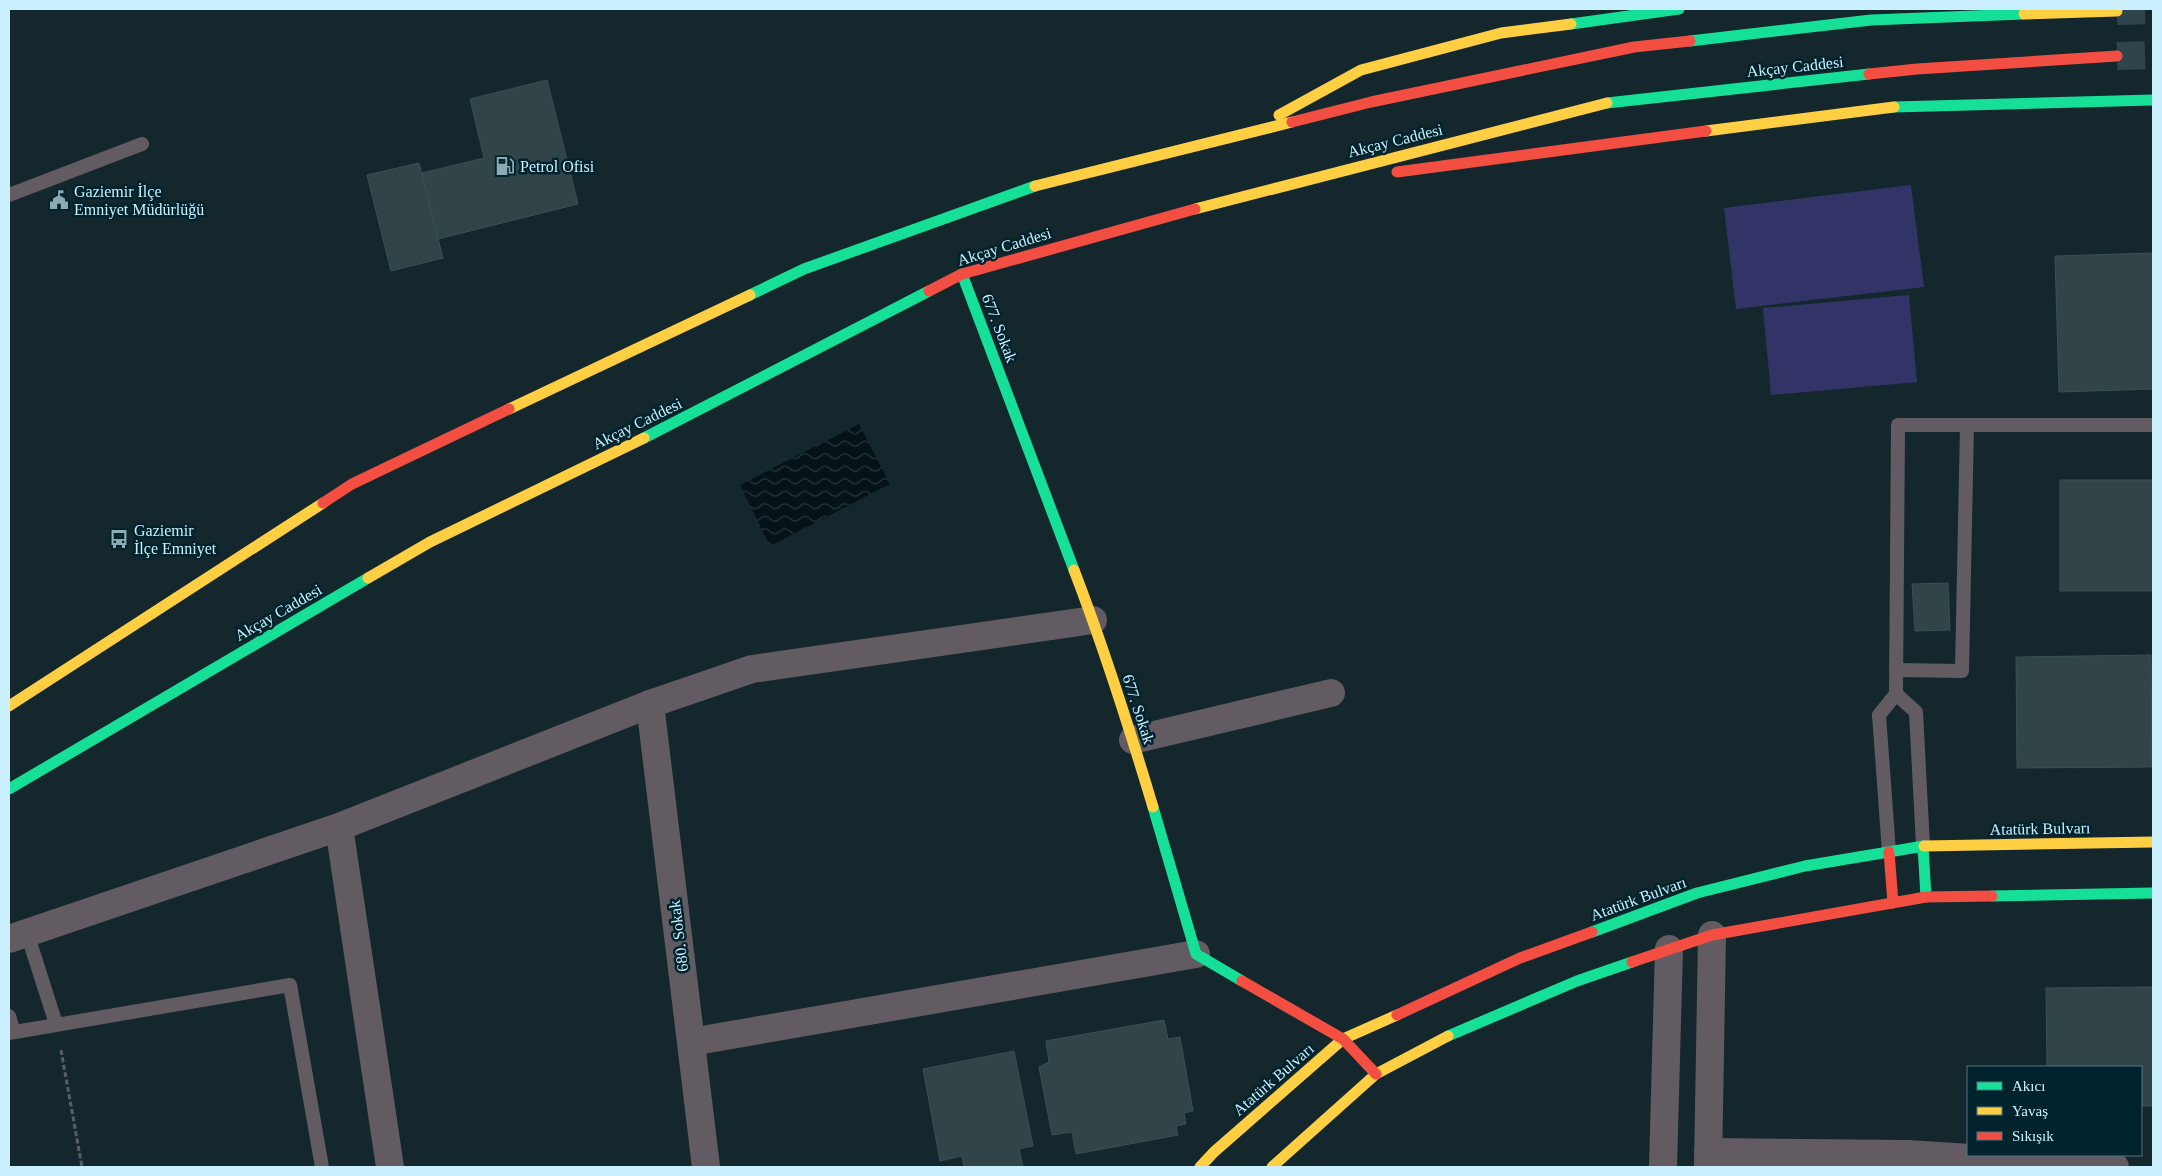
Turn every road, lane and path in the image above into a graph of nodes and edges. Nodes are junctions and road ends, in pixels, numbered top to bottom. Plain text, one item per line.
1 (1679, 9) edge
2 (2117, 11) dead end
3 (2117, 56) tunnel mouth
4 (2153, 100) edge
5 (1244, 134) junction
6 (142, 144) dead end
7 (1254, 192) junction
8 (9, 195) edge
9 (962, 274) junction
10 (1967, 425) junction
11 (2153, 425) edge
12 (1093, 620) junction
13 (1896, 670) junction
14 (1331, 693) dead end
15 (1896, 694) junction
16 (650, 704) junction
17 (9, 706) edge
18 (1133, 740) junction
19 (9, 789) edge
20 (339, 827) junction
21 (2153, 842) edge
22 (1923, 846) junction
23 (1889, 852) junction
24 (2153, 893) edge
25 (1926, 897) junction
26 (1893, 903) junction
27 (1712, 935) junction
28 (18, 936) edge
29 (1668, 948) junction
30 (1196, 954) junction
31 (9, 1016) edge
32 (56, 1024) junction
33 (11, 1032) edge
34 (1343, 1039) junction
35 (691, 1042) junction
36 (1376, 1074) junction
37 (1708, 1159) edge
38 (1907, 1160) edge
39 (82, 1167) edge
40 (322, 1167) edge
41 (390, 1167) edge
42 (706, 1167) edge
43 (1200, 1167) edge
44 (1272, 1167) edge
45 (1663, 1167) edge
46 (2115, 1167) edge

1 - 5 main road
2 - 5 main road
3 - 7 main road, Akçay Caddesi
4 - 7 main road
5 - 17 main road
6 - 8 lane
7 - 9 main road, Akçay Caddesi
9 - 12 main road, 677. Sokak
9 - 19 main road, Akçay Caddesi
10 - 11 lane
10 - 13 lane
10 - 13 lane
12 - 16 street
12 - 18 main road, 677. Sokak
13 - 15 lane
14 - 18 street
15 - 22 lane
15 - 23 lane
16 - 20 street
16 - 35 street, 680. Sokak
18 - 30 main road, 677. Sokak
20 - 28 street
20 - 41 street
21 - 22 main road, Atatürk Bulvarı
22 - 23 main road, Atatürk Bulvarı
22 - 25 main road
23 - 26 main road
23 - 34 main road, Atatürk Bulvarı
24 - 25 main road
25 - 26 main road
26 - 27 main road
27 - 29 main road
27 - 37 street
28 - 32 lane
29 - 36 main road
29 - 45 street
30 - 34 main road
30 - 35 street
31 - 33 lane
32 - 33 lane
32 - 39 path
32 - 40 lane
34 - 36 main road
34 - 43 main road, Atatürk Bulvarı
35 - 42 street, 680. Sokak
36 - 44 main road
37 - 38 street
38 - 46 street

